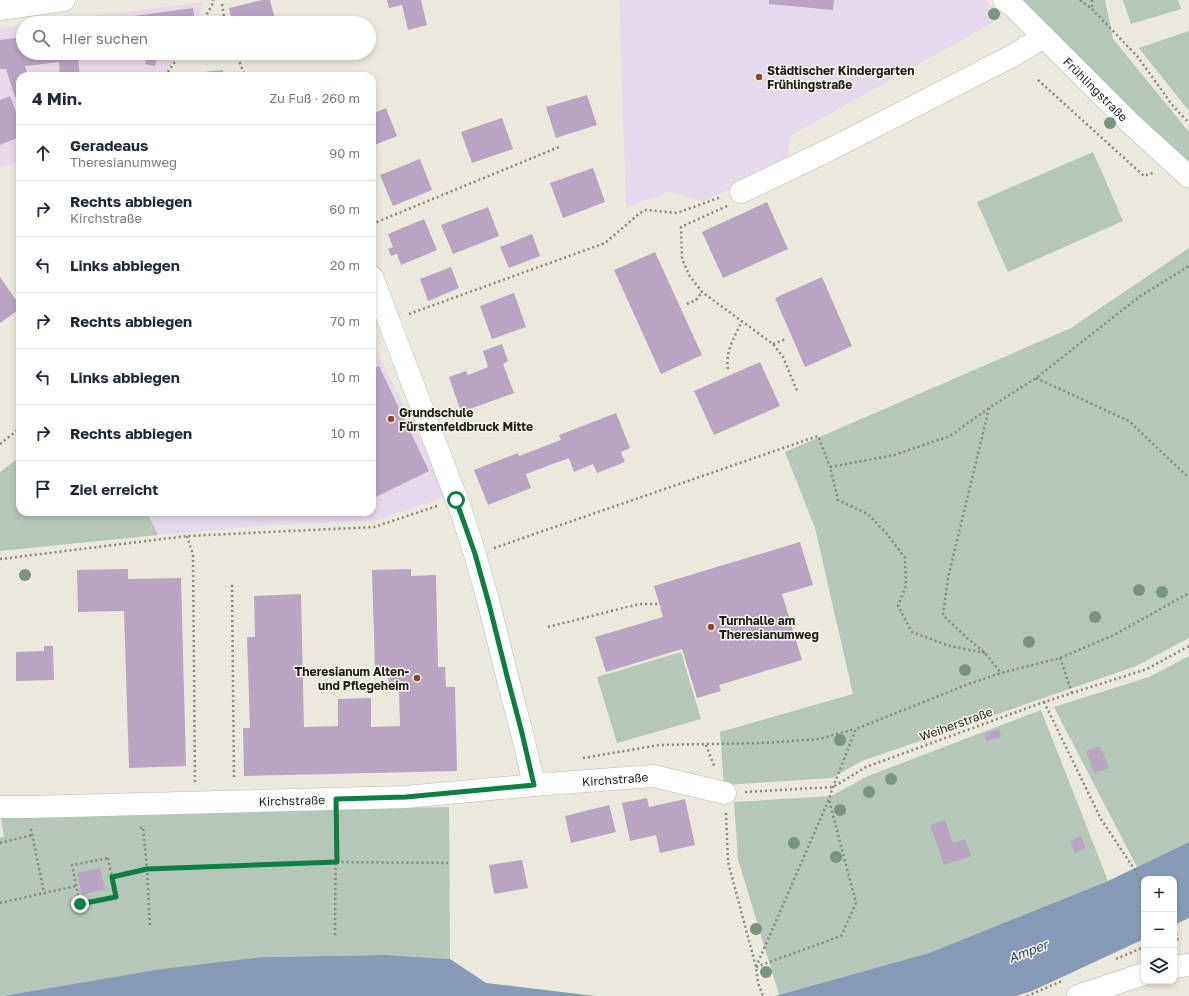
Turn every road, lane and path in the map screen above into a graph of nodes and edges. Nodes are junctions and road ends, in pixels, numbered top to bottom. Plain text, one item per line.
1 (64, 0) edge
2 (213, 0) edge
3 (1004, 0) edge
4 (1080, 0) edge
5 (1092, 0) edge
6 (222, 4) dead end
7 (0, 9) edge
8 (1092, 10) junction
9 (206, 16) edge
10 (224, 16) edge
11 (1044, 37) junction
12 (176, 60) edge
13 (239, 60) edge
14 (168, 72) edge
15 (244, 72) edge
16 (1038, 80) dead end
17 (1189, 123) edge
18 (559, 148) dead end
19 (1184, 172) edge
20 (741, 192) junction
21 (376, 222) edge
22 (1189, 266) edge
23 (376, 288) edge
24 (702, 292) junction
25 (687, 304) dead end
26 (389, 321) junction
27 (742, 321) junction
28 (786, 339) dead end
29 (773, 344) junction
30 (728, 369) dead end
31 (1036, 378) junction
32 (798, 393) dead end
33 (989, 408) junction
34 (16, 431) edge
35 (0, 444) edge
36 (830, 467) junction
37 (1189, 478) edge
38 (456, 500) junction
39 (187, 536) junction
40 (475, 554) junction
41 (0, 559) edge
42 (232, 585) dead end
43 (1189, 593) edge
44 (659, 604) dead end
45 (548, 626) dead end
46 (1189, 646) edge
47 (985, 652) junction
48 (1060, 658) junction
49 (1001, 673) junction
50 (1072, 693) junction
51 (1044, 702) junction
52 (856, 729) junction
53 (581, 758) dead end
54 (534, 785) junction
55 (833, 787) junction
56 (725, 793) junction
57 (336, 799) junction
58 (829, 799) junction
59 (234, 802) junction
60 (195, 803) junction
61 (0, 807) edge
62 (38, 828) dead end
63 (135, 828) dead end
64 (32, 835) junction
65 (0, 843) edge
66 (337, 862) junction
67 (448, 863) dead end
68 (147, 869) junction
69 (112, 877) junction
70 (1141, 879) edge
71 (76, 886) junction
72 (44, 893) junction
73 (0, 903) edge
74 (150, 927) dead end
75 (336, 935) dead end
76 (1189, 965) edge
77 (756, 967) junction
78 (1177, 967) edge
79 (1141, 975) edge
80 (763, 996) edge
81 (1078, 996) edge

1 - 7 street
2 - 9 path
3 - 11 street, Frühlingstraße
4 - 8 path
5 - 8 path
6 - 10 path
8 - 17 path
11 - 19 street, Frühlingstraße
11 - 20 street
12 - 14 path
13 - 15 path
16 - 19 path
18 - 21 path
20 - 24 path
20 - 26 path
22 - 31 path
23 - 26 street
24 - 25 path
24 - 27 path
26 - 38 street
27 - 29 path
27 - 30 path
28 - 29 path
29 - 32 path
31 - 33 path
31 - 37 path
33 - 36 path
33 - 47 path
34 - 35 path
36 - 40 path
36 - 47 path
38 - 39 path
38 - 40 street
39 - 41 path
39 - 60 path
40 - 54 street
42 - 59 path
43 - 48 path
44 - 45 path
46 - 50 path, Weiherstraße
47 - 49 path
48 - 49 path
48 - 50 path
49 - 52 path
50 - 51 path, Weiherstraße
51 - 55 path, Weiherstraße
51 - 70 path
52 - 53 path
52 - 55 path
54 - 56 street, Kirchstraße
54 - 57 street, Kirchstraße
55 - 56 path, Weiherstraße
55 - 58 path
56 - 77 path
57 - 59 street, Kirchstraße
57 - 66 path
58 - 77 path
58 - 77 path
59 - 60 street, Kirchstraße
60 - 61 street, Kirchstraße
62 - 64 path
63 - 68 path
64 - 65 path
64 - 72 path
66 - 67 path
66 - 68 path
66 - 75 path
68 - 69 path
68 - 74 path
69 - 71 path
69 - 71 path
71 - 72 path
72 - 73 path
76 - 78 street
77 - 80 path
79 - 81 street

